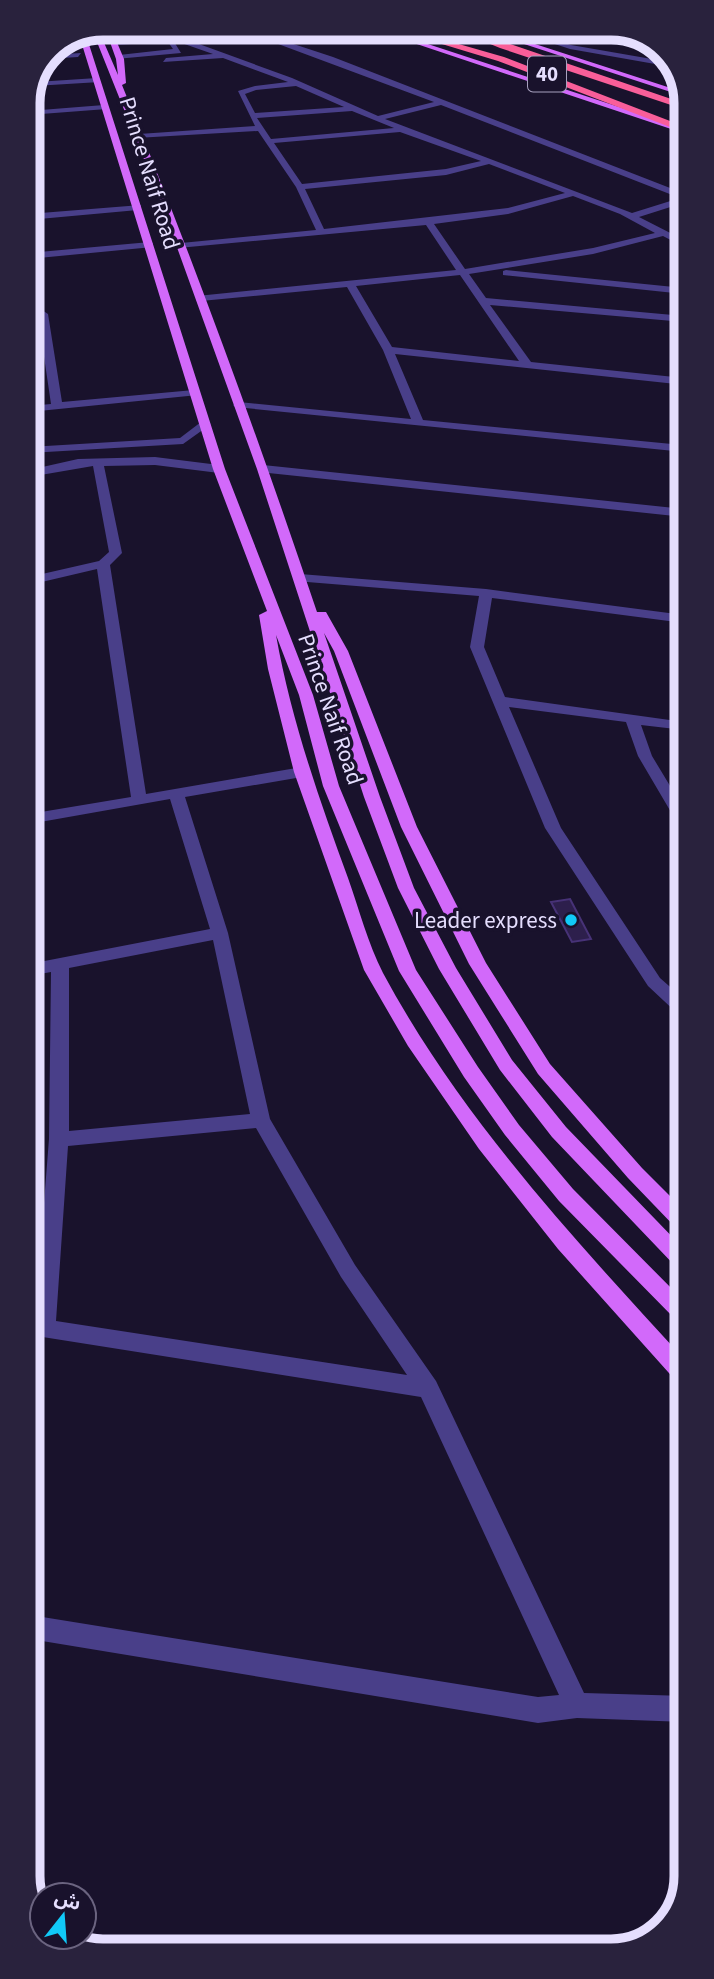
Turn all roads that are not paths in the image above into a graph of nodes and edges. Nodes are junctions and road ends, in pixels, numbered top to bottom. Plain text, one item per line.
1 (100, 40) edge
2 (113, 40) edge
3 (182, 40) edge
4 (274, 40) edge
5 (409, 40) edge
6 (435, 40) edge
7 (446, 40) edge
8 (483, 40) edge
9 (490, 40) edge
10 (516, 40) edge
11 (548, 40) edge
12 (114, 43) junction
13 (78, 46) edge
14 (76, 47) edge
15 (527, 53) junction
16 (78, 55) junction
17 (62, 56) edge
18 (228, 56) junction
19 (501, 59) junction
20 (120, 60) junction
21 (658, 63) edge
22 (96, 77) junction
23 (44, 82) edge
24 (298, 84) junction
25 (672, 90) edge
26 (123, 93) junction
27 (673, 96) edge
28 (440, 103) junction
29 (674, 103) edge
30 (104, 107) junction
31 (354, 109) junction
32 (40, 112) edge
33 (252, 116) junction
34 (674, 117) edge
35 (377, 119) junction
36 (674, 126) edge
37 (674, 127) edge
38 (261, 128) junction
39 (403, 129) junction
40 (139, 136) junction
41 (271, 141) junction
42 (488, 162) junction
43 (300, 187) junction
44 (572, 194) junction
45 (674, 194) edge
46 (674, 201) edge
47 (138, 207) junction
48 (40, 216) edge
49 (631, 216) junction
50 (428, 222) junction
51 (321, 232) junction
52 (665, 233) junction
53 (674, 238) edge
54 (150, 245) junction
55 (181, 246) junction
56 (40, 255) edge
57 (478, 271) junction
58 (465, 272) junction
59 (351, 285) junction
60 (674, 290) edge
61 (201, 298) junction
62 (484, 301) junction
63 (40, 313) edge
64 (674, 318) edge
65 (388, 350) junction
66 (528, 366) junction
67 (674, 381) edge
68 (194, 393) junction
69 (57, 405) junction
70 (239, 405) junction
71 (40, 407) edge
72 (418, 421) junction
73 (205, 424) junction
74 (674, 447) edge
75 (40, 449) edge
76 (98, 463) junction
77 (219, 469) junction
78 (263, 469) junction
79 (40, 471) edge
80 (674, 512) edge
81 (103, 564) junction
82 (40, 578) edge
83 (300, 578) junction
84 (261, 581) junction
85 (486, 593) junction
86 (674, 618) edge
87 (500, 701) junction
88 (632, 719) junction
89 (674, 725) edge
90 (302, 772) junction
91 (176, 794) junction
92 (139, 799) junction
93 (674, 804) edge
94 (40, 817) edge
95 (220, 933) junction
96 (60, 964) junction
97 (40, 968) edge
98 (674, 1001) edge
99 (261, 1120) junction
100 (59, 1139) junction
101 (674, 1213) edge
102 (674, 1251) edge
103 (674, 1305) edge
104 (40, 1309) edge
105 (40, 1327) edge
106 (674, 1363) edge
107 (428, 1388) junction
108 (40, 1629) edge
109 (577, 1705) junction
110 (674, 1709) edge

1 - 26 main road, Prince Naif Road
2 - 12 main road
3 - 18 street
4 - 28 street
5 - 37 main road
6 - 19 highway
7 - 19 highway, 40
8 - 15 highway, 40
9 - 15 highway
10 - 25 main road
11 - 21 street
12 - 20 main road
12 - 20 street
13 - 22 main road, Prince Naif Road
14 - 16 main road
15 - 27 main road
15 - 29 highway, 40
16 - 17 street
16 - 22 main road
18 - 20 street
18 - 24 street
19 - 34 highway, 40
19 - 36 highway
20 - 26 main road
22 - 23 street
22 - 30 main road, Prince Naif Road
24 - 31 street
24 - 33 street
26 - 40 main road, Prince Naif Road
28 - 35 street
28 - 45 street
30 - 32 street
30 - 47 main road, Prince Naif Road
31 - 33 street
31 - 35 street
33 - 38 street
35 - 39 street
38 - 40 street
38 - 41 street
39 - 41 street
39 - 42 street
40 - 55 main road, Prince Naif Road
41 - 43 street
42 - 43 street
42 - 44 street
43 - 51 street
44 - 49 street
44 - 50 street
46 - 49 street
47 - 48 street
47 - 54 main road, Prince Naif Road
49 - 52 street
50 - 51 street
50 - 58 street
51 - 55 street
52 - 53 street
52 - 57 street
54 - 56 street
54 - 68 main road, Prince Naif Road
55 - 61 main road, Prince Naif Road
57 - 58 street
57 - 60 street
58 - 59 street
58 - 62 street
59 - 61 street
59 - 65 street
61 - 70 main road, Prince Naif Road
62 - 64 street
62 - 66 street
63 - 69 street
65 - 66 street
65 - 72 street
66 - 67 street
68 - 69 street
68 - 73 main road, Prince Naif Road
69 - 71 street
70 - 72 street
70 - 78 main road, Prince Naif Road
72 - 74 street
73 - 75 street
73 - 77 main road, Prince Naif Road
76 - 77 street
76 - 79 street
76 - 81 street
77 - 84 main road, Prince Naif Road
78 - 80 street
78 - 83 main road, Prince Naif Road
81 - 82 street
81 - 92 street
83 - 85 street
83 - 101 main road
83 - 102 main road, Prince Naif Road
84 - 90 main road
84 - 103 main road, Prince Naif Road
85 - 86 street
85 - 87 street
87 - 88 street
87 - 98 street
88 - 89 street
88 - 93 street
90 - 91 street
90 - 106 main road
91 - 92 street
91 - 95 street
92 - 94 street
95 - 96 street
95 - 99 street
96 - 97 street
96 - 100 street
99 - 100 street
99 - 107 street
100 - 104 street
105 - 107 street
107 - 109 street
108 - 109 street
109 - 110 street

